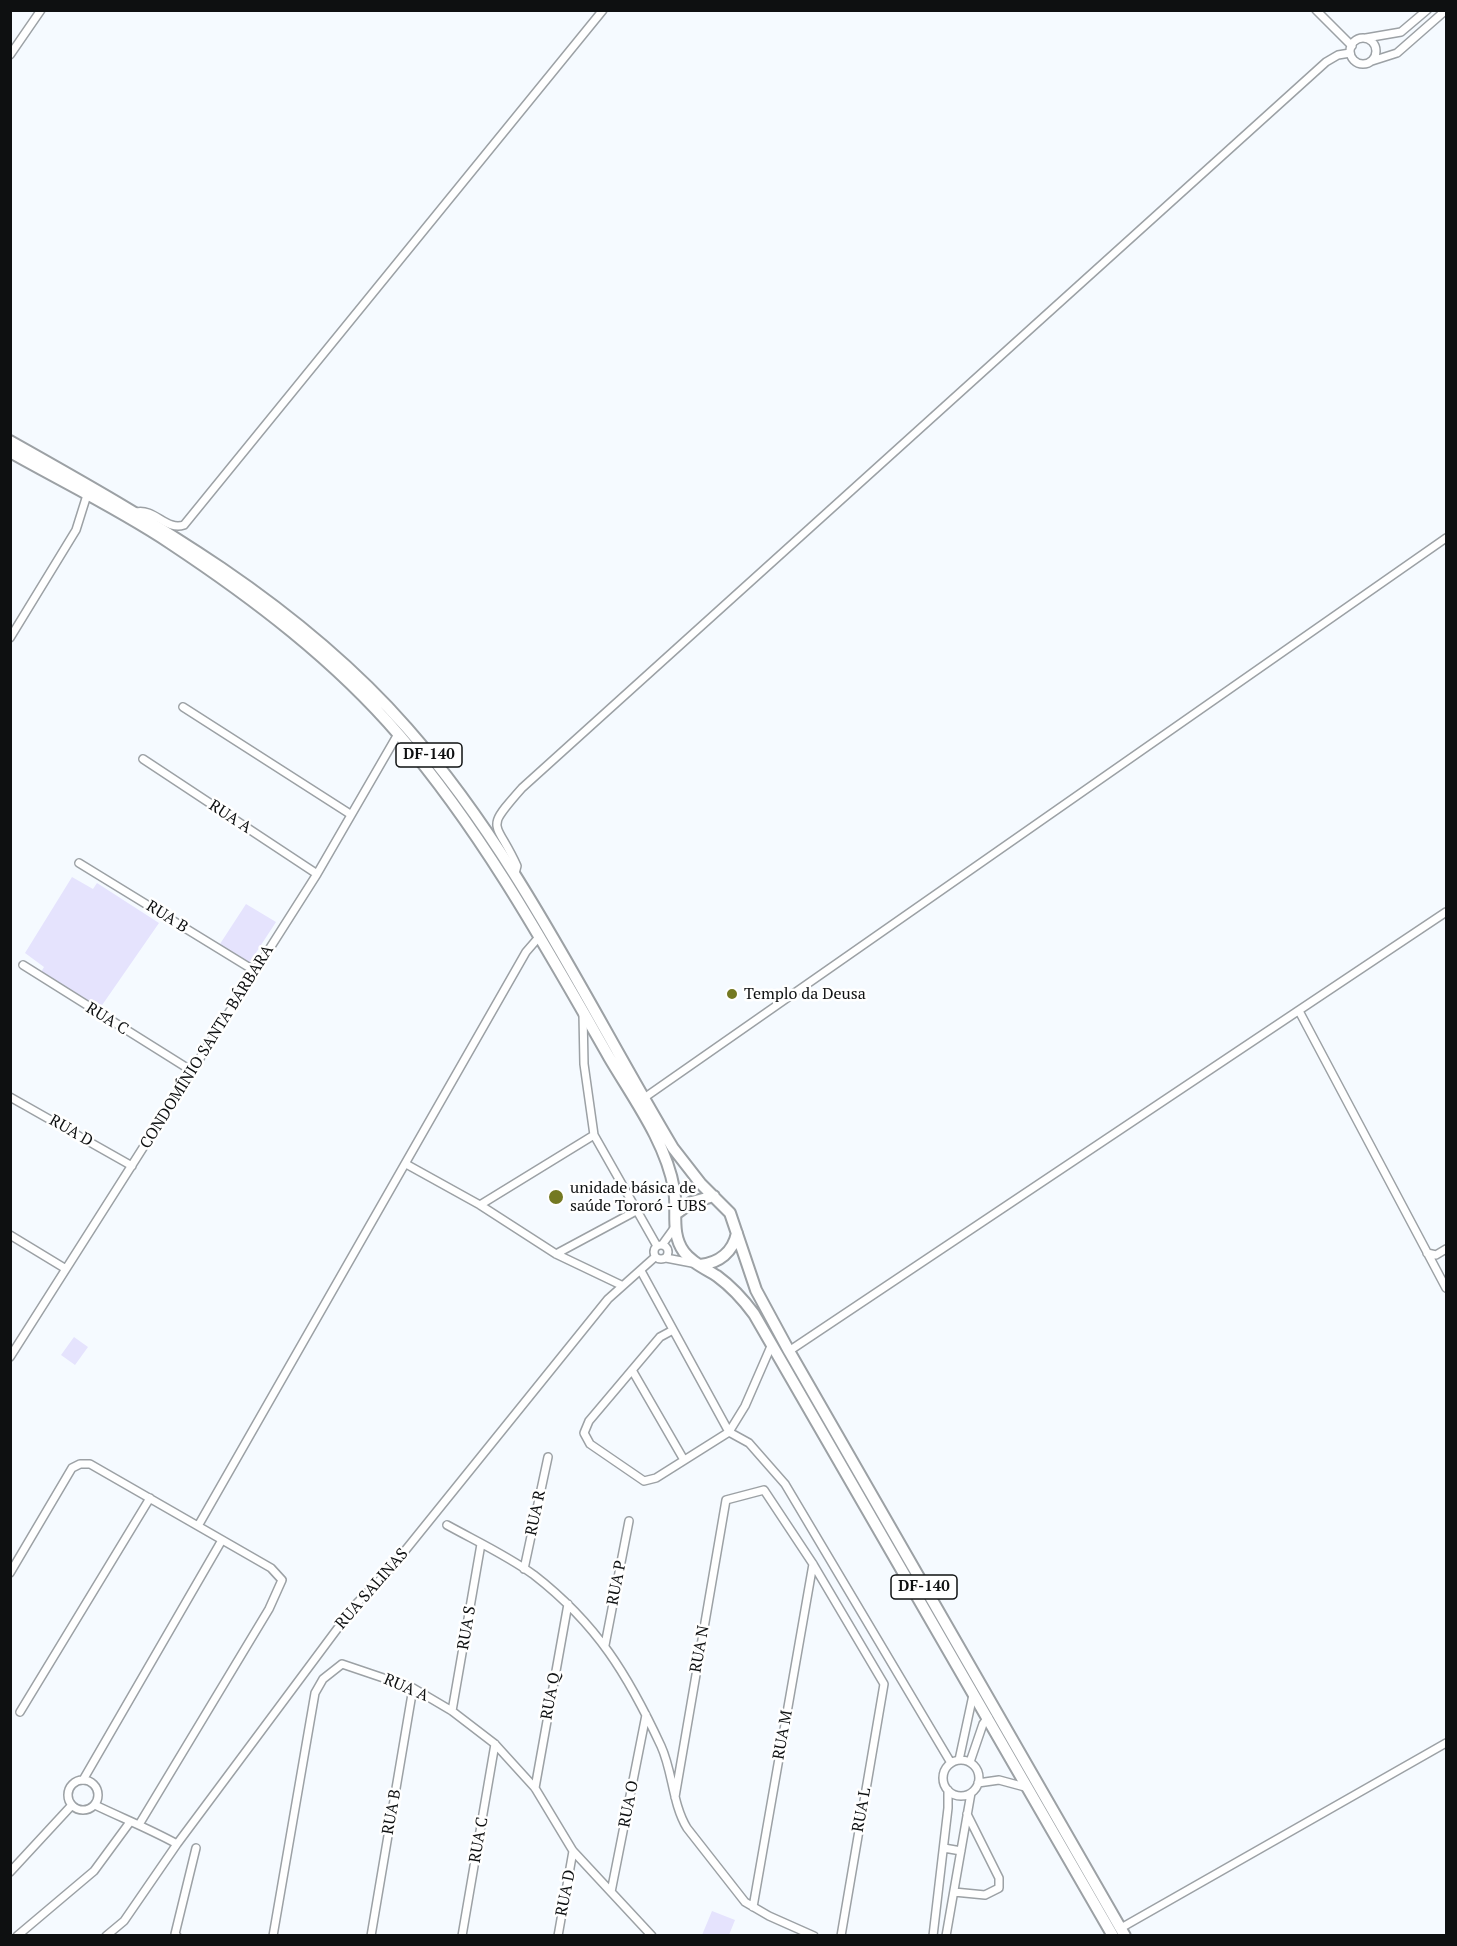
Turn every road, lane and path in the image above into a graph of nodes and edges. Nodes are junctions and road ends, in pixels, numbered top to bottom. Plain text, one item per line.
1 (41, 10) edge
2 (603, 10) edge
3 (1316, 10) edge
4 (1427, 10) edge
5 (1446, 10) edge
6 (1365, 39) junction
7 (1351, 50) junction
8 (10, 56) edge
9 (1372, 61) junction
10 (10, 441) edge
11 (10, 452) edge
12 (87, 495) junction
13 (136, 512) junction
14 (1446, 538) edge
15 (10, 638) edge
16 (183, 707) dead end
17 (398, 734) junction
18 (143, 759) dead end
19 (350, 814) junction
20 (79, 863) dead end
21 (514, 873) junction
22 (317, 874) junction
23 (1446, 912) edge
24 (539, 937) junction
25 (23, 965) dead end
26 (255, 972) junction
27 (1299, 1011) junction
28 (583, 1012) junction
29 (192, 1071) junction
30 (10, 1097) edge
31 (644, 1098) junction
32 (594, 1135) junction
33 (406, 1164) junction
34 (132, 1166) junction
35 (714, 1196) junction
36 (480, 1205) junction
37 (636, 1211) junction
38 (677, 1213) junction
39 (675, 1227) junction
40 (737, 1232) junction
41 (10, 1235) edge
42 (659, 1245) junction
43 (1446, 1249) edge
44 (1426, 1253) junction
45 (556, 1254) junction
46 (655, 1257) junction
47 (666, 1258) junction
48 (700, 1265) junction
49 (66, 1269) junction
50 (641, 1271) junction
51 (621, 1285) junction
52 (1446, 1288) edge
53 (673, 1330) junction
54 (772, 1344) junction
55 (789, 1351) junction
56 (10, 1357) edge
57 (632, 1370) junction
58 (729, 1432) junction
59 (548, 1457) dead end
60 (684, 1460) junction
61 (150, 1498) junction
62 (629, 1521) dead end
63 (447, 1525) dead end
64 (198, 1526) junction
65 (222, 1540) junction
66 (481, 1544) junction
67 (813, 1564) junction
68 (524, 1569) junction
69 (10, 1573) edge
70 (568, 1604) junction
71 (605, 1645) junction
72 (413, 1688) junction
73 (974, 1693) junction
74 (20, 1712) dead end
75 (452, 1712) junction
76 (646, 1715) junction
77 (988, 1717) junction
78 (1446, 1743) edge
79 (495, 1744) junction
80 (955, 1762) junction
81 (970, 1762) junction
82 (82, 1780) junction
83 (978, 1783) junction
84 (535, 1788) junction
85 (1028, 1788) junction
86 (948, 1790) junction
87 (970, 1793) junction
88 (675, 1797) junction
89 (95, 1804) junction
90 (72, 1805) junction
91 (967, 1814) junction
92 (130, 1822) junction
93 (140, 1823) junction
94 (177, 1844) junction
95 (196, 1848) dead end
96 (944, 1848) junction
97 (573, 1851) junction
98 (961, 1851) junction
99 (10, 1872) edge
100 (611, 1892) junction
101 (954, 1892) junction
102 (753, 1906) junction
103 (1119, 1933) edge
104 (17, 1935) edge
105 (106, 1935) edge
106 (177, 1935) edge
107 (273, 1935) edge
108 (370, 1935) edge
109 (462, 1935) edge
110 (558, 1935) edge
111 (652, 1935) edge
112 (814, 1935) edge
113 (841, 1935) edge
114 (933, 1935) edge
115 (946, 1935) edge

1 - 8 street
2 - 13 street
3 - 7 street
4 - 6 street
5 - 9 street
6 - 7 street
6 - 9 street
7 - 9 street
7 - 21 street
10 - 13 main road, DF-140
11 - 12 main road, DF-140
12 - 15 street
12 - 17 main road, DF-140
13 - 21 main road, DF-140
14 - 31 street
16 - 19 street
17 - 19 street, CONDOMÍNIO SANTA BÁRBARA
17 - 24 main road, DF-140
18 - 22 street, RUA A
19 - 22 street, CONDOMÍNIO SANTA BÁRBARA
20 - 26 street, RUA B
21 - 31 main road, DF-140
22 - 26 street, CONDOMÍNIO SANTA BÁRBARA
23 - 27 street
24 - 28 main road, DF-140
24 - 33 street
25 - 29 street, RUA C
26 - 29 street, CONDOMÍNIO SANTA BÁRBARA
27 - 44 street
27 - 55 street
28 - 32 street
28 - 38 main road, DF-140
29 - 34 street, CONDOMÍNIO SANTA BÁRBARA
30 - 34 street, RUA D
31 - 35 main road, DF-140
32 - 36 street
32 - 37 street
33 - 36 street
33 - 64 street
34 - 49 street, CONDOMÍNIO SANTA BÁRBARA
35 - 38 main road
35 - 40 main road, DF-140
36 - 45 street
37 - 42 street
37 - 45 street
38 - 39 main road, DF-140
39 - 42 street
39 - 48 main road, DF-140
40 - 48 main road
40 - 55 main road, DF-140
41 - 49 street
42 - 46 street
42 - 47 street
43 - 44 street
44 - 52 street
45 - 51 street
46 - 47 street
46 - 50 street, RUA SALINAS
47 - 48 street
48 - 54 main road, DF-140
49 - 56 street, CONDOMÍNIO SANTA BÁRBARA
50 - 51 street, RUA SALINAS
50 - 53 street
51 - 94 street, RUA SALINAS
53 - 57 street
53 - 58 street
54 - 58 street
54 - 73 main road, DF-140
55 - 103 main road, DF-140
57 - 60 street
57 - 60 street
58 - 60 street
58 - 80 street
59 - 68 street, RUA R
61 - 64 street
61 - 69 street
61 - 74 street
62 - 71 street, RUA P
63 - 66 street
64 - 65 street
65 - 82 street
65 - 93 street
66 - 68 street
66 - 75 street, RUA S
67 - 88 street, RUA N
67 - 102 street, RUA M
67 - 113 street, RUA L
68 - 70 street
70 - 71 street
70 - 84 street, RUA Q
71 - 76 street
72 - 75 street, RUA A
72 - 107 street, RUA A
72 - 108 street, RUA B
73 - 77 main road, DF-140
73 - 80 street
75 - 79 street, RUA A
76 - 88 street
76 - 100 street, RUA O
77 - 81 street
77 - 85 main road, DF-140
78 - 103 street
79 - 84 street, RUA A
79 - 109 street, RUA C
80 - 81 street
80 - 86 street
81 - 83 street
82 - 89 street
82 - 90 street
83 - 85 street
83 - 87 street
84 - 97 street, RUA A
85 - 103 main road, DF-140
86 - 87 street
86 - 96 street
87 - 91 street
88 - 102 street
89 - 90 street
89 - 92 street
90 - 99 street
91 - 98 street
91 - 101 street
92 - 93 street
92 - 104 street
93 - 94 street
94 - 105 street, RUA SALINAS
95 - 106 street
96 - 98 street
96 - 114 street
97 - 100 street, RUA A
97 - 110 street, RUA D
98 - 101 street
100 - 111 street, RUA A
101 - 115 street
102 - 112 street

